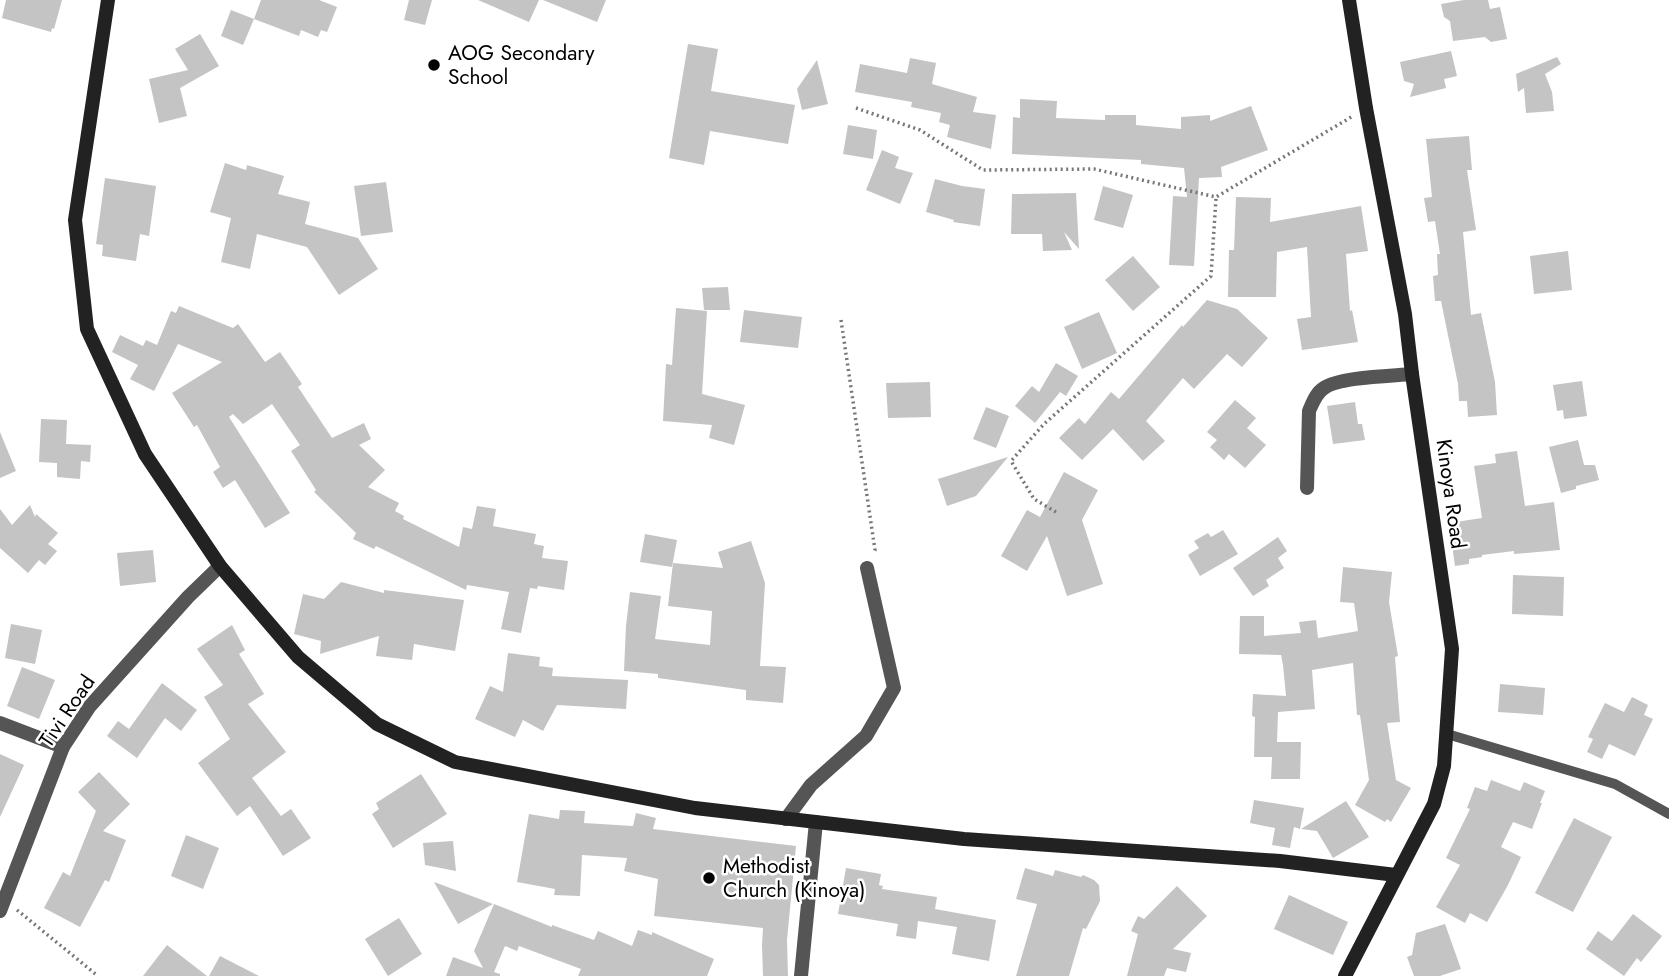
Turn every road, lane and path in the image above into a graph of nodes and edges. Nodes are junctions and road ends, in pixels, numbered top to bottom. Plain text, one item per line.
1 (108, 0) edge
2 (1349, 0) edge
3 (856, 108) dead end
4 (1366, 108) junction
5 (1216, 197) junction
6 (841, 320) dead end
7 (1412, 374) junction
8 (1307, 488) dead end
9 (1056, 512) dead end
10 (220, 566) junction
11 (867, 568) joint
12 (0, 723) edge
13 (1447, 734) junction
14 (63, 747) junction
15 (1669, 814) edge
16 (786, 819) junction
17 (816, 822) junction
18 (1396, 875) junction
19 (2, 905) edge
20 (98, 976) edge
21 (801, 976) edge
22 (1345, 976) edge

1 - 10 street
2 - 4 street, Kinoya Road
3 - 5 path
4 - 5 path
4 - 7 street, Kinoya Road
5 - 9 path
6 - 11 path
7 - 8 street
7 - 13 street, Kinoya Road
10 - 14 street, Tivi Road
10 - 16 street
11 - 16 street
12 - 14 street
13 - 15 lane
13 - 18 street, Kinoya Road
14 - 19 street, Tivi Road
16 - 17 street
17 - 18 street
17 - 21 street
18 - 22 street, Kinoya Road
19 - 20 path

